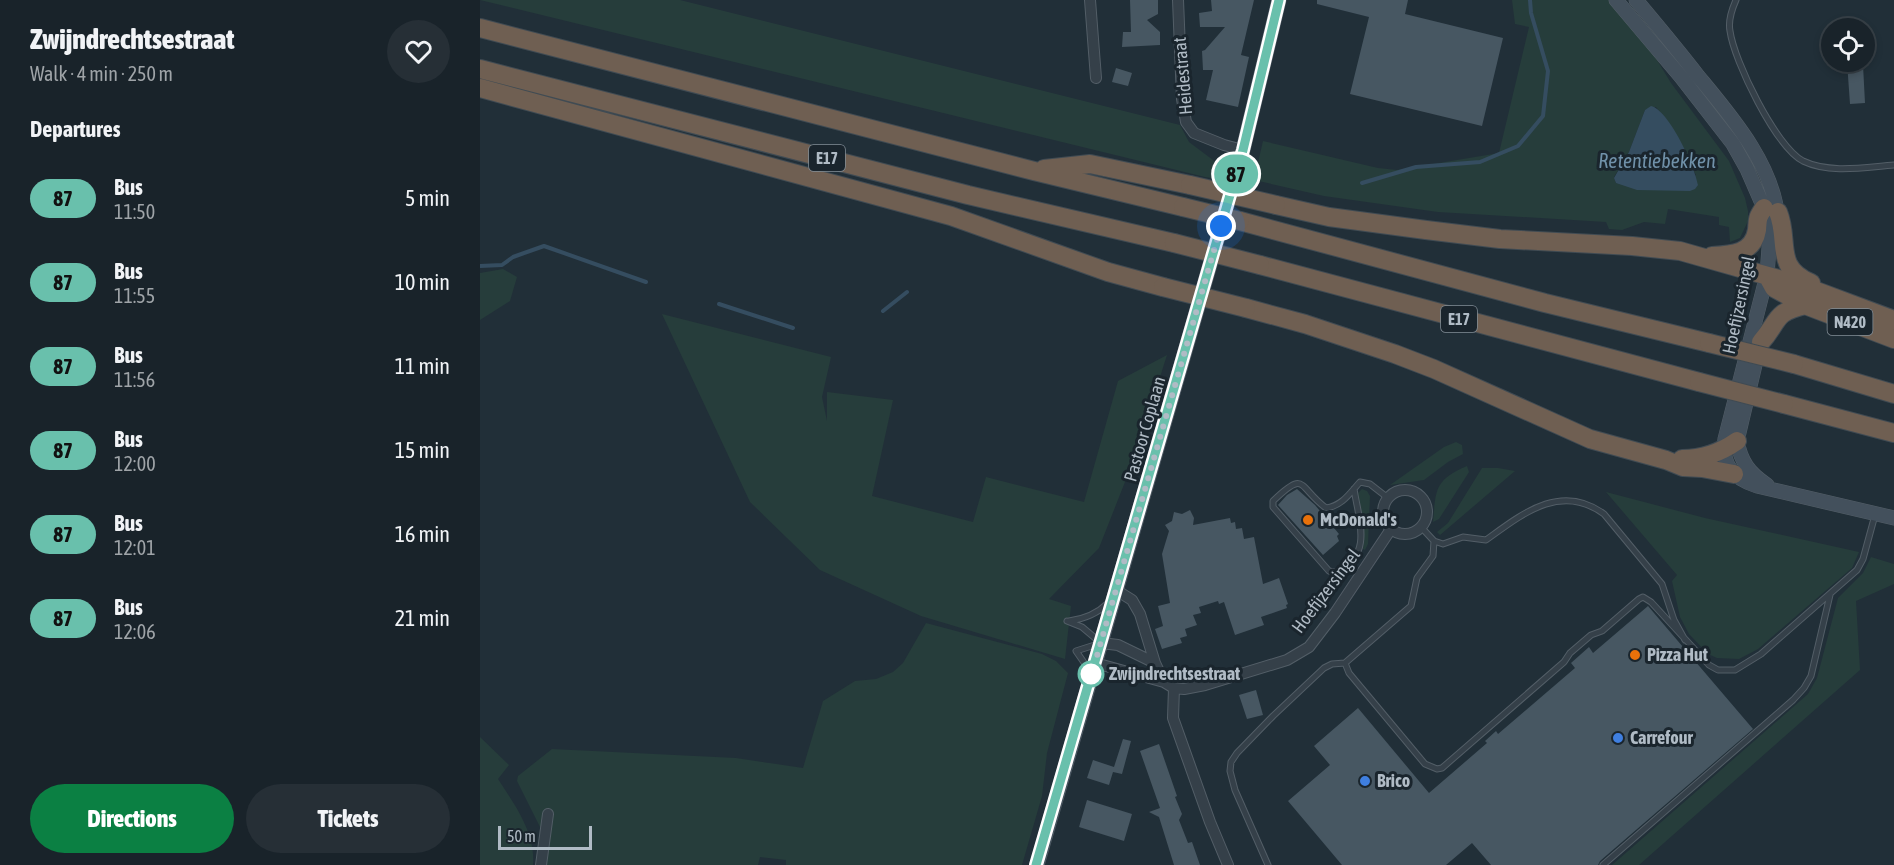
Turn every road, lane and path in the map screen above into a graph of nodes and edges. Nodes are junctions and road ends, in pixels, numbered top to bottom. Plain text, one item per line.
1 (1090, 0) edge
2 (1178, 0) edge
3 (1279, 0) edge
4 (1616, 0) edge
5 (1636, 0) edge
6 (1736, 0) edge
7 (480, 28) edge
8 (480, 69) edge
9 (1096, 78) dead end
10 (480, 88) edge
11 (1243, 150) junction
12 (1894, 165) edge
13 (1034, 171) junction
14 (1771, 210) junction
15 (1700, 256) junction
16 (1772, 280) junction
17 (1834, 299) junction
18 (1805, 305) junction
19 (1894, 320) edge
20 (1894, 339) edge
21 (1761, 342) junction
22 (1894, 394) edge
23 (1894, 433) edge
24 (1730, 445) junction
25 (1666, 460) junction
26 (1734, 474) junction
27 (1354, 489) junction
28 (1773, 489) junction
29 (1388, 498) junction
30 (1875, 513) junction
31 (1894, 518) edge
32 (1421, 527) junction
33 (1392, 529) junction
34 (1434, 541) junction
35 (1830, 593) junction
36 (1115, 594) junction
37 (1685, 640) junction
38 (1101, 643) junction
39 (1095, 663) junction
40 (1155, 663) junction
41 (1345, 663) junction
42 (1090, 680) junction
43 (1169, 685) junction
44 (548, 814) dead end
45 (541, 865) edge
46 (1036, 865) edge
47 (1228, 865) edge
48 (1268, 865) edge
49 (1603, 865) edge

1 - 9 street
2 - 11 street, Heidestraat
3 - 11 street, Pastoor Coplaan
4 - 14 street, Hoefijzersingel
5 - 14 street, Hoefijzersingel
6 - 12 lane
7 - 13 highway, E17
8 - 23 highway, E17, bridge
10 - 25 highway, bridge
11 - 36 street, Pastoor Coplaan
13 - 15 highway, bridge
13 - 22 highway, E17, bridge
14 - 15 highway
14 - 16 street, Hoefijzersingel
14 - 17 highway
15 - 16 highway
16 - 17 highway, N420
16 - 18 highway, N420
16 - 21 street, Hoefijzersingel
16 - 24 street, Hoefijzersingel
17 - 19 highway, N420
18 - 20 highway, N420
18 - 21 highway
21 - 24 street, Hoefijzersingel
24 - 25 highway
24 - 26 street
24 - 28 street
25 - 26 highway
26 - 28 street
27 - 27 lane
27 - 29 lane
28 - 30 street
29 - 32 street
29 - 33 street
30 - 31 street
30 - 35 lane
32 - 33 street
32 - 34 lane
33 - 43 street, Hoefijzersingel
34 - 37 lane
34 - 41 lane
35 - 37 lane
35 - 49 lane
36 - 38 street, Pastoor Coplaan
36 - 38 lane
36 - 40 street
37 - 41 lane
38 - 39 street, Pastoor Coplaan
38 - 40 street
38 - 42 lane
39 - 42 street, Pastoor Coplaan
39 - 43 street
40 - 43 street
41 - 48 lane
42 - 46 street, Pastoor Coplaan
43 - 47 street
44 - 45 street

